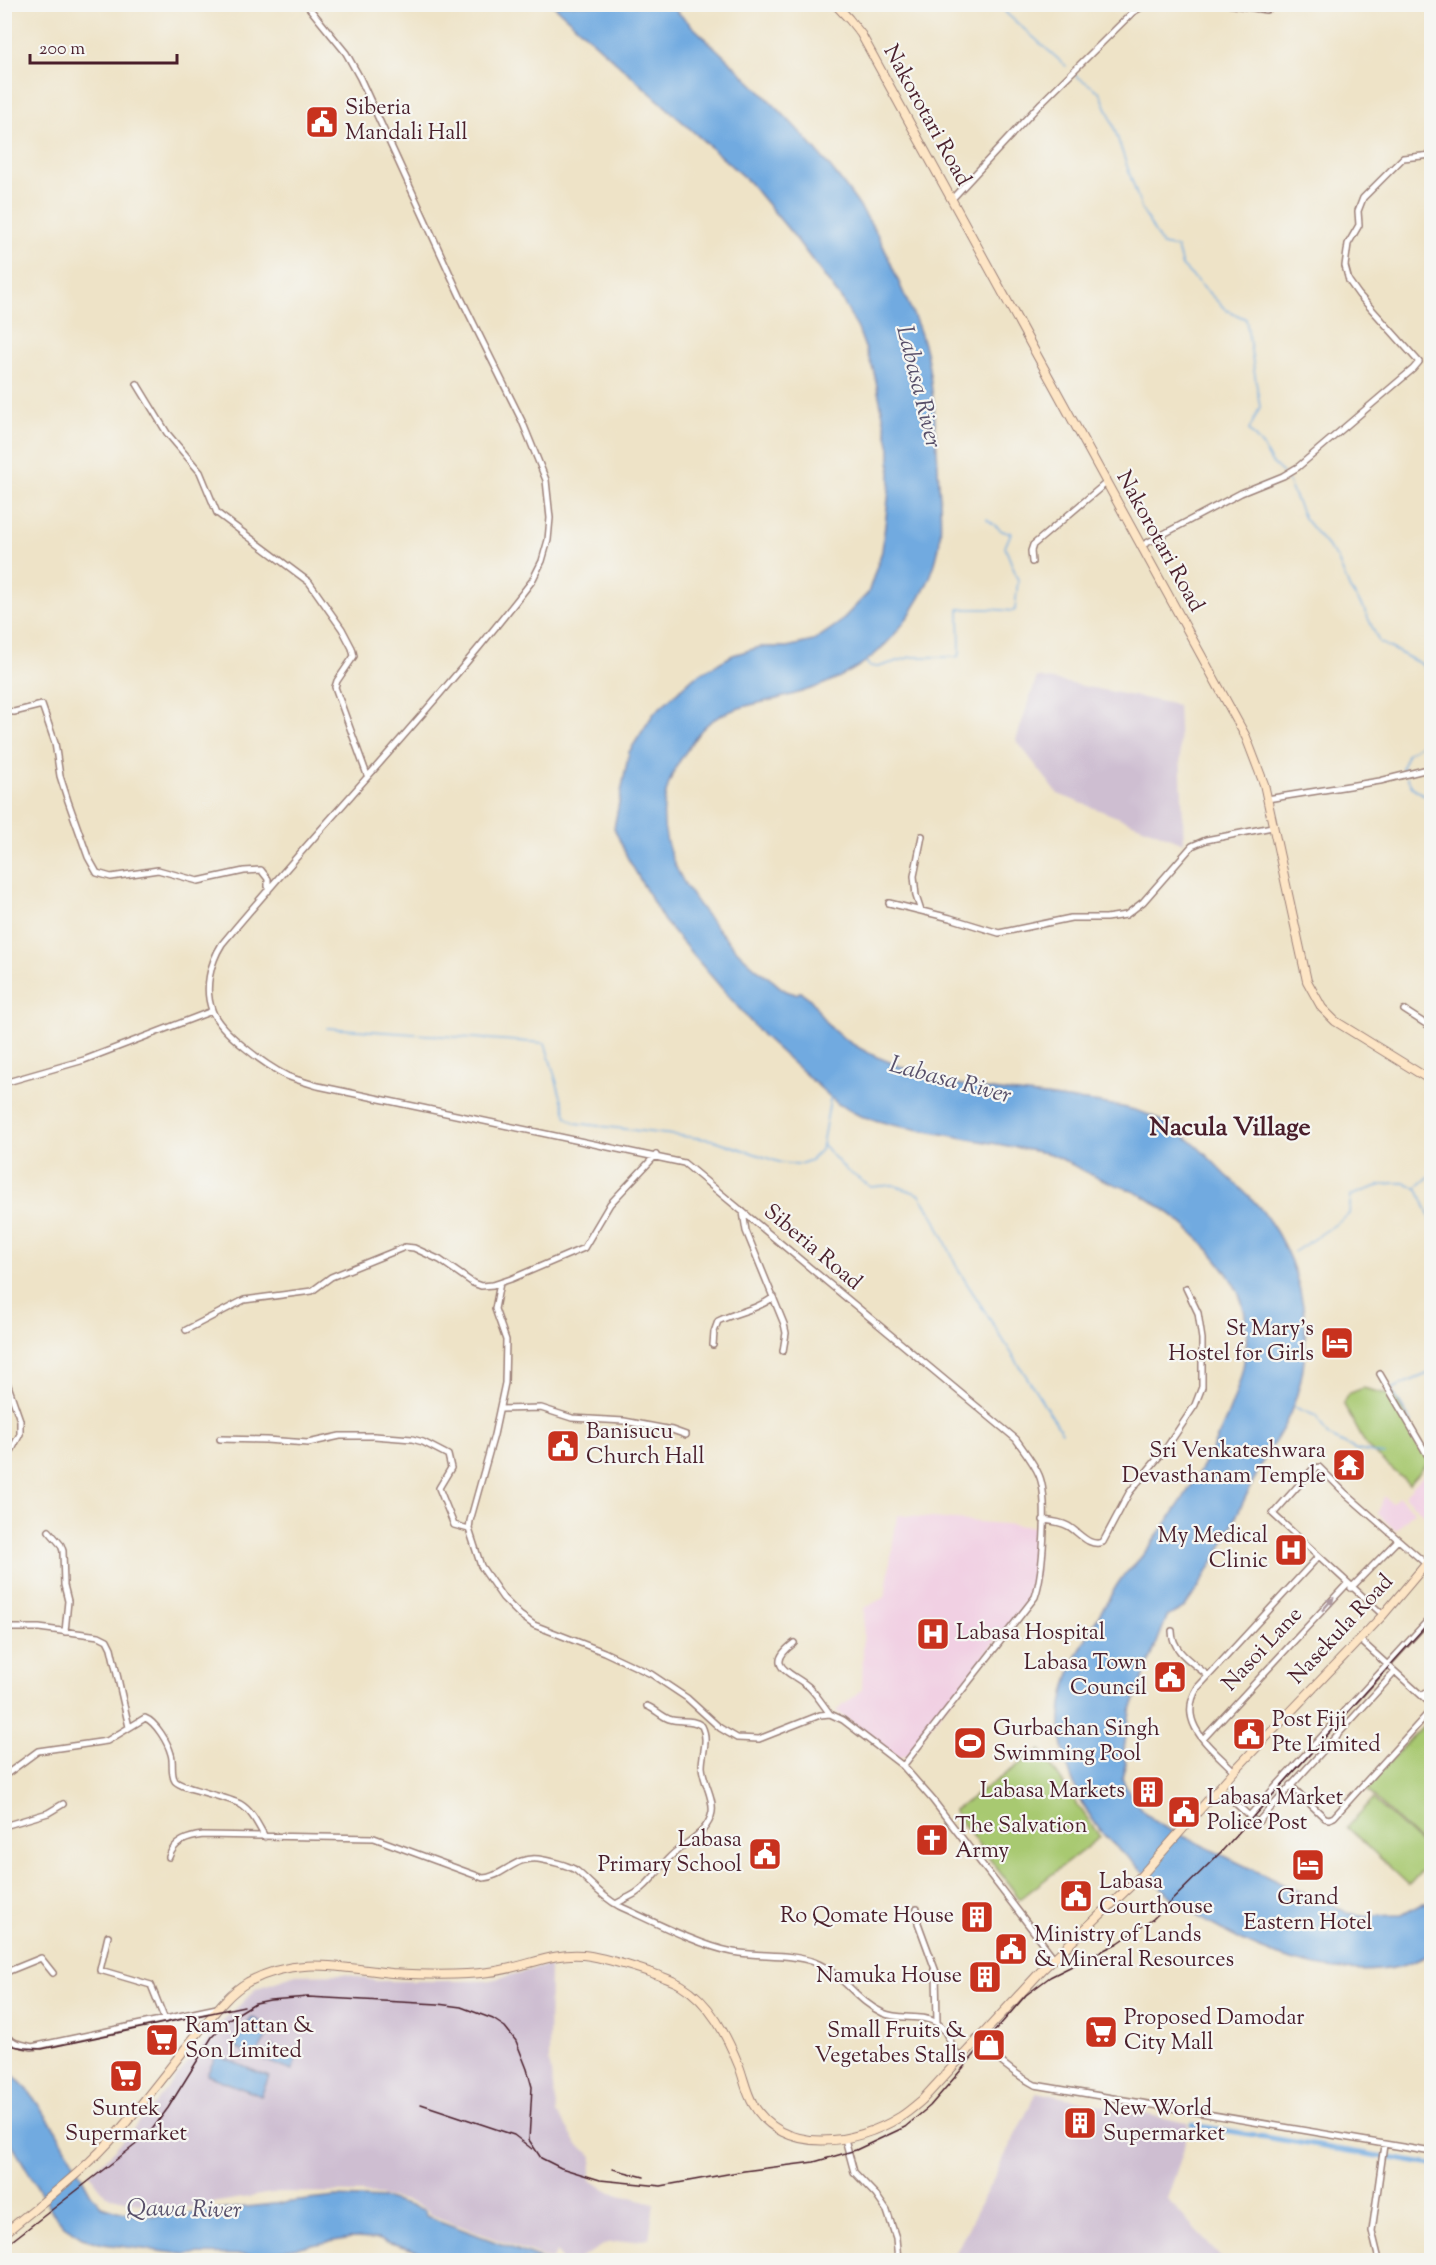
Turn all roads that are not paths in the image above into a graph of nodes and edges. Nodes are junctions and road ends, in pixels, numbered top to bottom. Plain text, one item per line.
1 (306, 4) edge
2 (835, 4) edge
3 (1140, 4) edge
4 (1148, 4) edge
5 (1228, 4) edge
6 (1282, 4) edge
7 (1133, 12) junction
8 (1431, 155) edge
9 (951, 200) junction
10 (137, 384) dead end
11 (1106, 483) junction
12 (1141, 546) junction
13 (1032, 562) dead end
14 (4, 711) edge
15 (1431, 768) edge
16 (366, 775) junction
17 (1268, 800) junction
18 (1272, 827) junction
19 (922, 837) dead end
20 (268, 891) junction
21 (889, 903) dead end
22 (921, 911) junction
23 (1404, 1010) dead end
24 (212, 1011) junction
25 (1431, 1028) edge
26 (1431, 1081) edge
27 (4, 1083) edge
28 (656, 1155) junction
29 (743, 1212) junction
30 (500, 1283) junction
31 (1186, 1288) dead end
32 (774, 1297) junction
33 (186, 1330) dead end
34 (713, 1345) dead end
35 (783, 1351) dead end
36 (4, 1374) edge
37 (1380, 1374) dead end
38 (501, 1409) junction
39 (686, 1435) dead end
40 (220, 1439) dead end
41 (1431, 1463) edge
42 (4, 1465) edge
43 (1043, 1520) junction
44 (469, 1529) junction
45 (49, 1531) dead end
46 (1398, 1540) junction
47 (1318, 1557) junction
48 (1431, 1557) edge
49 (1425, 1563) junction
50 (1349, 1586) junction
51 (1383, 1616) junction
52 (1431, 1616) edge
53 (4, 1628) edge
54 (1172, 1631) dead end
55 (65, 1632) junction
56 (1360, 1640) junction
57 (794, 1643) dead end
58 (1388, 1665) junction
59 (1395, 1672) junction
60 (1208, 1676) junction
61 (1431, 1686) edge
62 (1422, 1696) junction
63 (1431, 1705) edge
64 (647, 1706) dead end
65 (1431, 1709) edge
66 (830, 1714) junction
67 (129, 1727) junction
68 (1203, 1739) junction
69 (903, 1766) junction
70 (1234, 1770) junction
71 (4, 1776) edge
72 (1290, 1785) junction
73 (1220, 1789) junction
74 (63, 1804) dead end
75 (1249, 1816) junction
76 (4, 1826) edge
77 (265, 1837) junction
78 (169, 1857) dead end
79 (616, 1904) junction
80 (917, 1909) dead end
81 (108, 1936) dead end
82 (1054, 1958) junction
83 (4, 1973) edge
84 (53, 1973) dead end
85 (218, 2008) junction
86 (165, 2020) junction
87 (937, 2024) junction
88 (4, 2036) edge
89 (976, 2039) junction
90 (959, 2058) junction
91 (845, 2139) junction
92 (1384, 2147) junction
93 (1431, 2152) edge
94 (4, 2234) edge
95 (898, 2260) edge
96 (1378, 2260) edge

1 - 16 street
2 - 9 main road, Nakorotari Road
3 - 7 street
4 - 7 street
5 - 6 street
7 - 9 street
8 - 12 street
9 - 11 main road, Nakorotari Road
10 - 16 street
11 - 12 main road, Nakorotari Road
11 - 13 street
12 - 17 main road, Nakorotari Road
14 - 20 street
15 - 17 street
16 - 20 street
17 - 18 main road, Nakorotari Road
18 - 22 street
18 - 26 main road, Nakorotari Road
19 - 22 street
20 - 24 street
21 - 22 street
23 - 25 street
24 - 27 street
24 - 28 street, Siberia Road
28 - 29 street, Siberia Road
28 - 30 street
29 - 32 street
29 - 43 street, Siberia Road
30 - 33 street
30 - 38 street
31 - 43 street
32 - 34 street
32 - 35 street
36 - 42 street
37 - 41 street
38 - 39 street
38 - 44 street
40 - 44 street
43 - 69 street, Siberia Road
44 - 66 street
45 - 55 street
46 - 47 street
46 - 49 street
46 - 50 street, Nasoi Lane
47 - 50 street
47 - 60 street
48 - 49 main road, Nasekula Road
49 - 51 main road, Nasekula Road
50 - 51 street
68 -> 50 street, Nasoi Lane
51 - 56 main road, Nasekula Road
52 - 58 street
53 - 55 street
54 - 60 street
55 - 67 street
56 - 58 street
56 - 70 main road, Nasekula Road
57 - 66 street
58 - 59 street
58 - 75 street
59 - 62 street
59 - 72 street
60 - 68 street
61 - 62 street
62 - 63 street
64 - 79 street
65 - 72 street
66 - 69 street
67 - 71 street
67 - 77 street
68 - 70 street
69 - 82 street
70 - 73 main road, Nasekula Road
72 - 75 street
73 - 75 street
73 - 82 main road, Nasekula Road
74 - 76 street
77 - 78 street
77 - 79 street
79 - 87 street
80 - 87 street
81 - 86 street
82 - 89 main road, Nasekula Road
83 - 84 street
85 - 86 street
85 - 91 main road, Nasekula Road
85 - 94 main road, Nasekula Road
86 - 88 street
87 - 90 street
89 - 90 main road, Nasekula Road
89 - 92 street
90 - 91 main road, Nasekula Road
91 - 95 street
92 - 93 street
92 - 96 street

